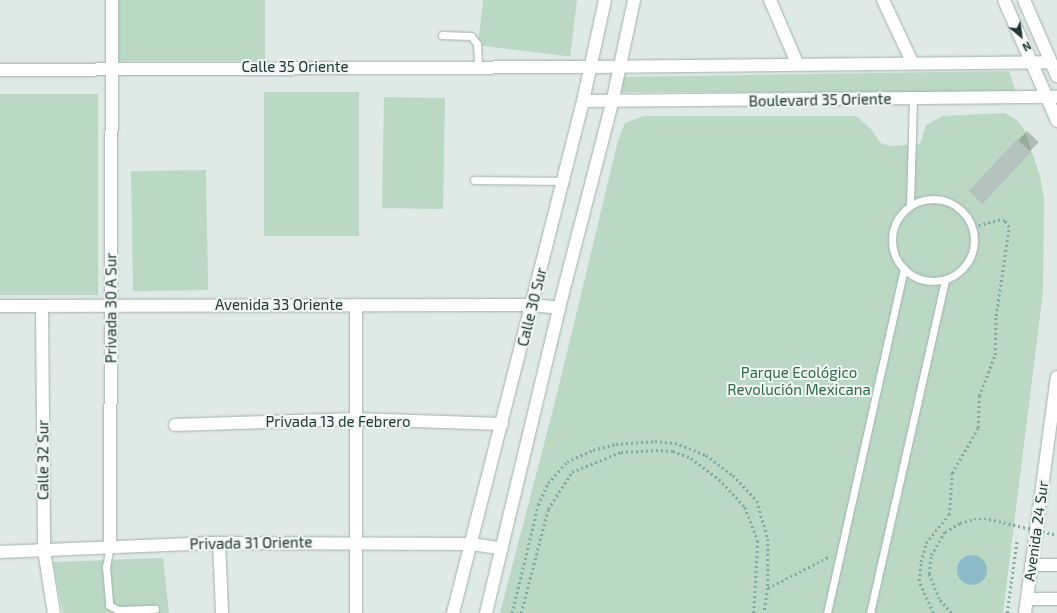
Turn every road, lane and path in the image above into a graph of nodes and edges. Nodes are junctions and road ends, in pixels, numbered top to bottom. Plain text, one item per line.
1 (112, 0) edge
2 (605, 0) edge
3 (634, 0) edge
4 (770, 0) edge
5 (883, 0) edge
6 (1004, 0) edge
7 (1024, 0) edge
8 (442, 35) dead end
9 (912, 62) junction
10 (1050, 62) junction
11 (797, 63) junction
12 (1032, 63) junction
13 (478, 66) junction
14 (590, 67) junction
15 (618, 67) junction
16 (112, 69) junction
17 (0, 70) edge
18 (1057, 76) edge
19 (1052, 97) edge
20 (913, 99) junction
21 (583, 101) junction
22 (612, 103) junction
23 (1057, 121) edge
24 (474, 180) dead end
25 (563, 181) junction
26 (910, 206) junction
27 (973, 227) junction
28 (904, 269) junction
29 (945, 279) junction
30 (111, 305) junction
31 (356, 305) junction
32 (532, 305) junction
33 (0, 306) edge
34 (42, 306) junction
35 (559, 308) junction
36 (1057, 377) edge
37 (356, 419) junction
38 (502, 424) junction
39 (175, 425) dead end
40 (1057, 535) edge
41 (1017, 539) dead end
42 (358, 542) junction
43 (219, 543) junction
44 (472, 544) junction
45 (110, 546) junction
46 (502, 549) junction
47 (44, 550) junction
48 (841, 550) junction
49 (0, 552) edge
50 (1031, 565) junction
51 (1057, 566) edge
52 (768, 588) junction
53 (1027, 598) junction
54 (1057, 599) edge
55 (155, 609) dead end
56 (54, 613) edge
57 (222, 613) edge
58 (356, 613) edge
59 (453, 613) edge
60 (486, 613) edge
61 (512, 613) edge
62 (521, 613) edge
63 (754, 613) edge
64 (764, 613) edge
65 (827, 613) edge
66 (870, 613) edge
67 (933, 613) edge
68 (951, 613) edge
69 (1007, 613) edge
70 (1025, 613) edge

1 - 16 street
2 - 14 street, Calle 30 Sur
3 - 15 street, Calle 30 Sur
4 - 11 street
5 - 9 street
6 - 12 street
7 - 10 street
8 - 13 lane
9 - 11 street
9 - 12 street
10 - 12 street
10 - 18 street
11 - 15 street
12 - 19 street
13 - 14 street, Calle 35 Oriente
13 - 16 street, Calle 35 Oriente
14 - 15 street
14 - 21 street, Calle 30 Sur
15 - 22 street, Calle 30 Sur
16 - 17 street, Calle 35 Oriente
16 - 30 street, Privada 30 A Sur
19 - 20 street, Boulevard 35 Oriente
19 - 23 street
20 - 22 street, Boulevard 35 Oriente
20 - 26 lane
21 - 22 street, Boulevard 35 Oriente
21 - 25 street, Calle 30 Sur
22 - 35 street, Calle 30 Sur
24 - 25 lane
25 - 32 street, Calle 30 Sur
26 - 27 lane
26 - 28 lane
27 - 29 lane
27 - 67 path
28 - 29 lane
28 - 48 lane
29 - 66 lane
30 - 31 street, Avenida 33 Oriente
30 - 34 street, Avenida 33 Oriente
30 - 45 street, Privada 30 A Sur
31 - 32 street, Avenida 33 Oriente
31 - 37 street
32 - 35 street, Avenida 33 Oriente
32 - 38 street, Calle 30 Sur
33 - 34 street, Avenida 33 Oriente
34 - 47 street, Calle 32 Sur
35 - 46 street, Calle 30 Sur
36 - 50 street, Avenida 24 Sur
37 - 38 street, Privada 13 de Febrero
37 - 39 street, Privada 13 de Febrero
37 - 42 street
38 - 44 street, Calle 30 Sur
40 - 68 path, bridge
41 - 69 path
42 - 43 street, Privada 31 Oriente
42 - 44 street, Privada 31 Oriente
42 - 58 street
43 - 45 street, Privada 31 Oriente
43 - 57 street
44 - 46 street, Privada 31 Oriente
44 - 59 street, Calle 30 Sur
45 - 47 street, Privada 31 Oriente
45 - 55 lane
46 - 60 street, Calle 30 Sur
47 - 49 street, Privada 31 Oriente
47 - 56 street, Calle 32 Sur
48 - 52 path
48 - 65 lane
50 - 51 street
50 - 53 street, Avenida 24 Sur
52 - 61 path
52 - 64 path
53 - 54 street
53 - 70 street, Avenida 24 Sur
62 - 63 path

